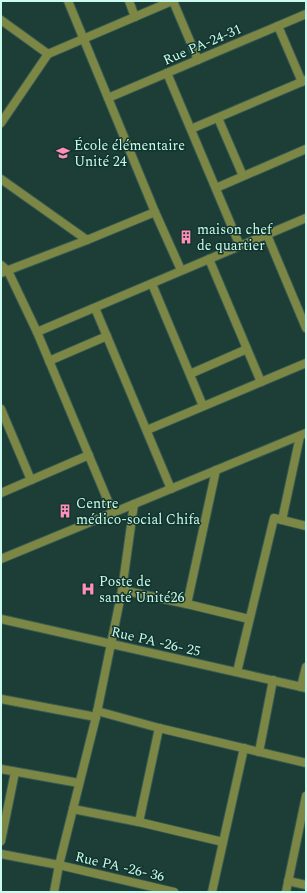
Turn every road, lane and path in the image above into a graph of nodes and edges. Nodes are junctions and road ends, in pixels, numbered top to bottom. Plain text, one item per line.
1 (68, 1) edge
2 (129, 1) edge
3 (173, 1) edge
4 (306, 14) edge
5 (135, 17) junction
6 (1, 20) edge
7 (278, 26) junction
8 (84, 39) junction
9 (48, 54) junction
10 (198, 60) junction
11 (167, 73) junction
12 (304, 81) edge
13 (108, 98) junction
14 (218, 118) junction
15 (1, 122) edge
16 (191, 129) junction
17 (306, 149) edge
18 (243, 176) junction
19 (1, 179) edge
20 (216, 188) junction
21 (155, 212) junction
22 (306, 218) edge
23 (267, 235) junction
24 (87, 240) junction
25 (240, 246) junction
26 (209, 259) junction
27 (3, 270) edge
28 (181, 270) junction
29 (152, 284) junction
30 (95, 308) junction
31 (306, 328) edge
32 (37, 332) junction
33 (107, 336) junction
34 (247, 349) junction
35 (49, 361) junction
36 (306, 363) edge
37 (190, 374) junction
38 (261, 382) junction
39 (204, 406) junction
40 (1, 409) edge
41 (147, 430) junction
42 (303, 435) edge
43 (89, 455) junction
44 (216, 470) junction
45 (31, 480) junction
46 (171, 489) junction
47 (1, 493) edge
48 (134, 504) junction
49 (113, 513) junction
50 (282, 520) junction
51 (306, 526) edge
52 (1, 559) edge
53 (122, 590) junction
54 (187, 604) junction
55 (1, 619) edge
56 (250, 619) junction
57 (111, 644) junction
58 (306, 666) edge
59 (237, 672) junction
60 (273, 680) junction
61 (304, 687) edge
62 (1, 699) edge
63 (97, 714) junction
64 (159, 728) junction
65 (244, 748) junction
66 (259, 752) junction
67 (306, 763) edge
68 (1, 769) edge
69 (15, 772) junction
70 (79, 784) junction
71 (306, 796) edge
72 (73, 809) junction
73 (304, 821) edge
74 (139, 822) junction
75 (1, 841) edge
76 (223, 842) junction
77 (1, 854) edge
78 (59, 865) junction
79 (288, 882) junction
80 (306, 885) edge
81 (54, 892) edge
82 (174, 892) edge
83 (212, 892) edge
84 (286, 892) edge

1 - 8 street
2 - 5 street
3 - 5 street
3 - 10 street
4 - 7 street, Rue PA-24-31
5 - 8 street
6 - 9 street
7 - 10 street, Rue PA-24-31
7 - 12 street
8 - 9 street
8 - 13 street
9 - 15 street
10 - 11 street, Rue PA-24-31
11 - 13 street, Rue PA-24-31
11 - 16 street
12 - 14 street
13 - 21 street
14 - 16 street
14 - 18 street
16 - 20 street
17 - 18 street
18 - 20 street
19 - 24 street
20 - 25 street
21 - 24 street
21 - 28 street
22 - 23 street
23 - 25 street
23 - 31 street
24 - 27 street
25 - 26 street
26 - 28 street
26 - 34 street
27 - 32 street
28 - 29 street
29 - 30 street
29 - 37 street
30 - 32 street
30 - 33 street
32 - 35 street
33 - 35 street
33 - 41 street
34 - 37 street
34 - 38 street
35 - 43 street
36 - 38 street
37 - 39 street
38 - 39 street
39 - 41 street
40 - 45 street
41 - 46 street
42 - 44 street
42 - 50 street
43 - 45 street
43 - 49 street
44 - 46 street
44 - 54 street
45 - 47 street
46 - 48 street
48 - 49 street
48 - 53 street
49 - 52 street
50 - 51 street
50 - 56 street
53 - 54 street
53 - 57 street
54 - 56 street
55 - 57 street, Rue PA -26- 25
56 - 59 street
57 - 59 street, Rue PA -26- 25
57 - 63 street
58 - 61 street
59 - 60 street, Rue PA -26- 25
60 - 61 street, Rue PA -26- 25
60 - 66 street
62 - 63 street
63 - 64 street
63 - 70 street
64 - 65 street
64 - 74 street
65 - 66 street
65 - 76 street
66 - 67 street
68 - 69 street
69 - 70 street
69 - 75 street
70 - 72 street
71 - 73 street
72 - 74 street
72 - 78 street
73 - 79 street
74 - 76 street
76 - 83 street
77 - 78 street, Rue PA -26- 36
78 - 81 street
78 - 82 street, Rue PA -26- 36
79 - 80 street
79 - 84 street

